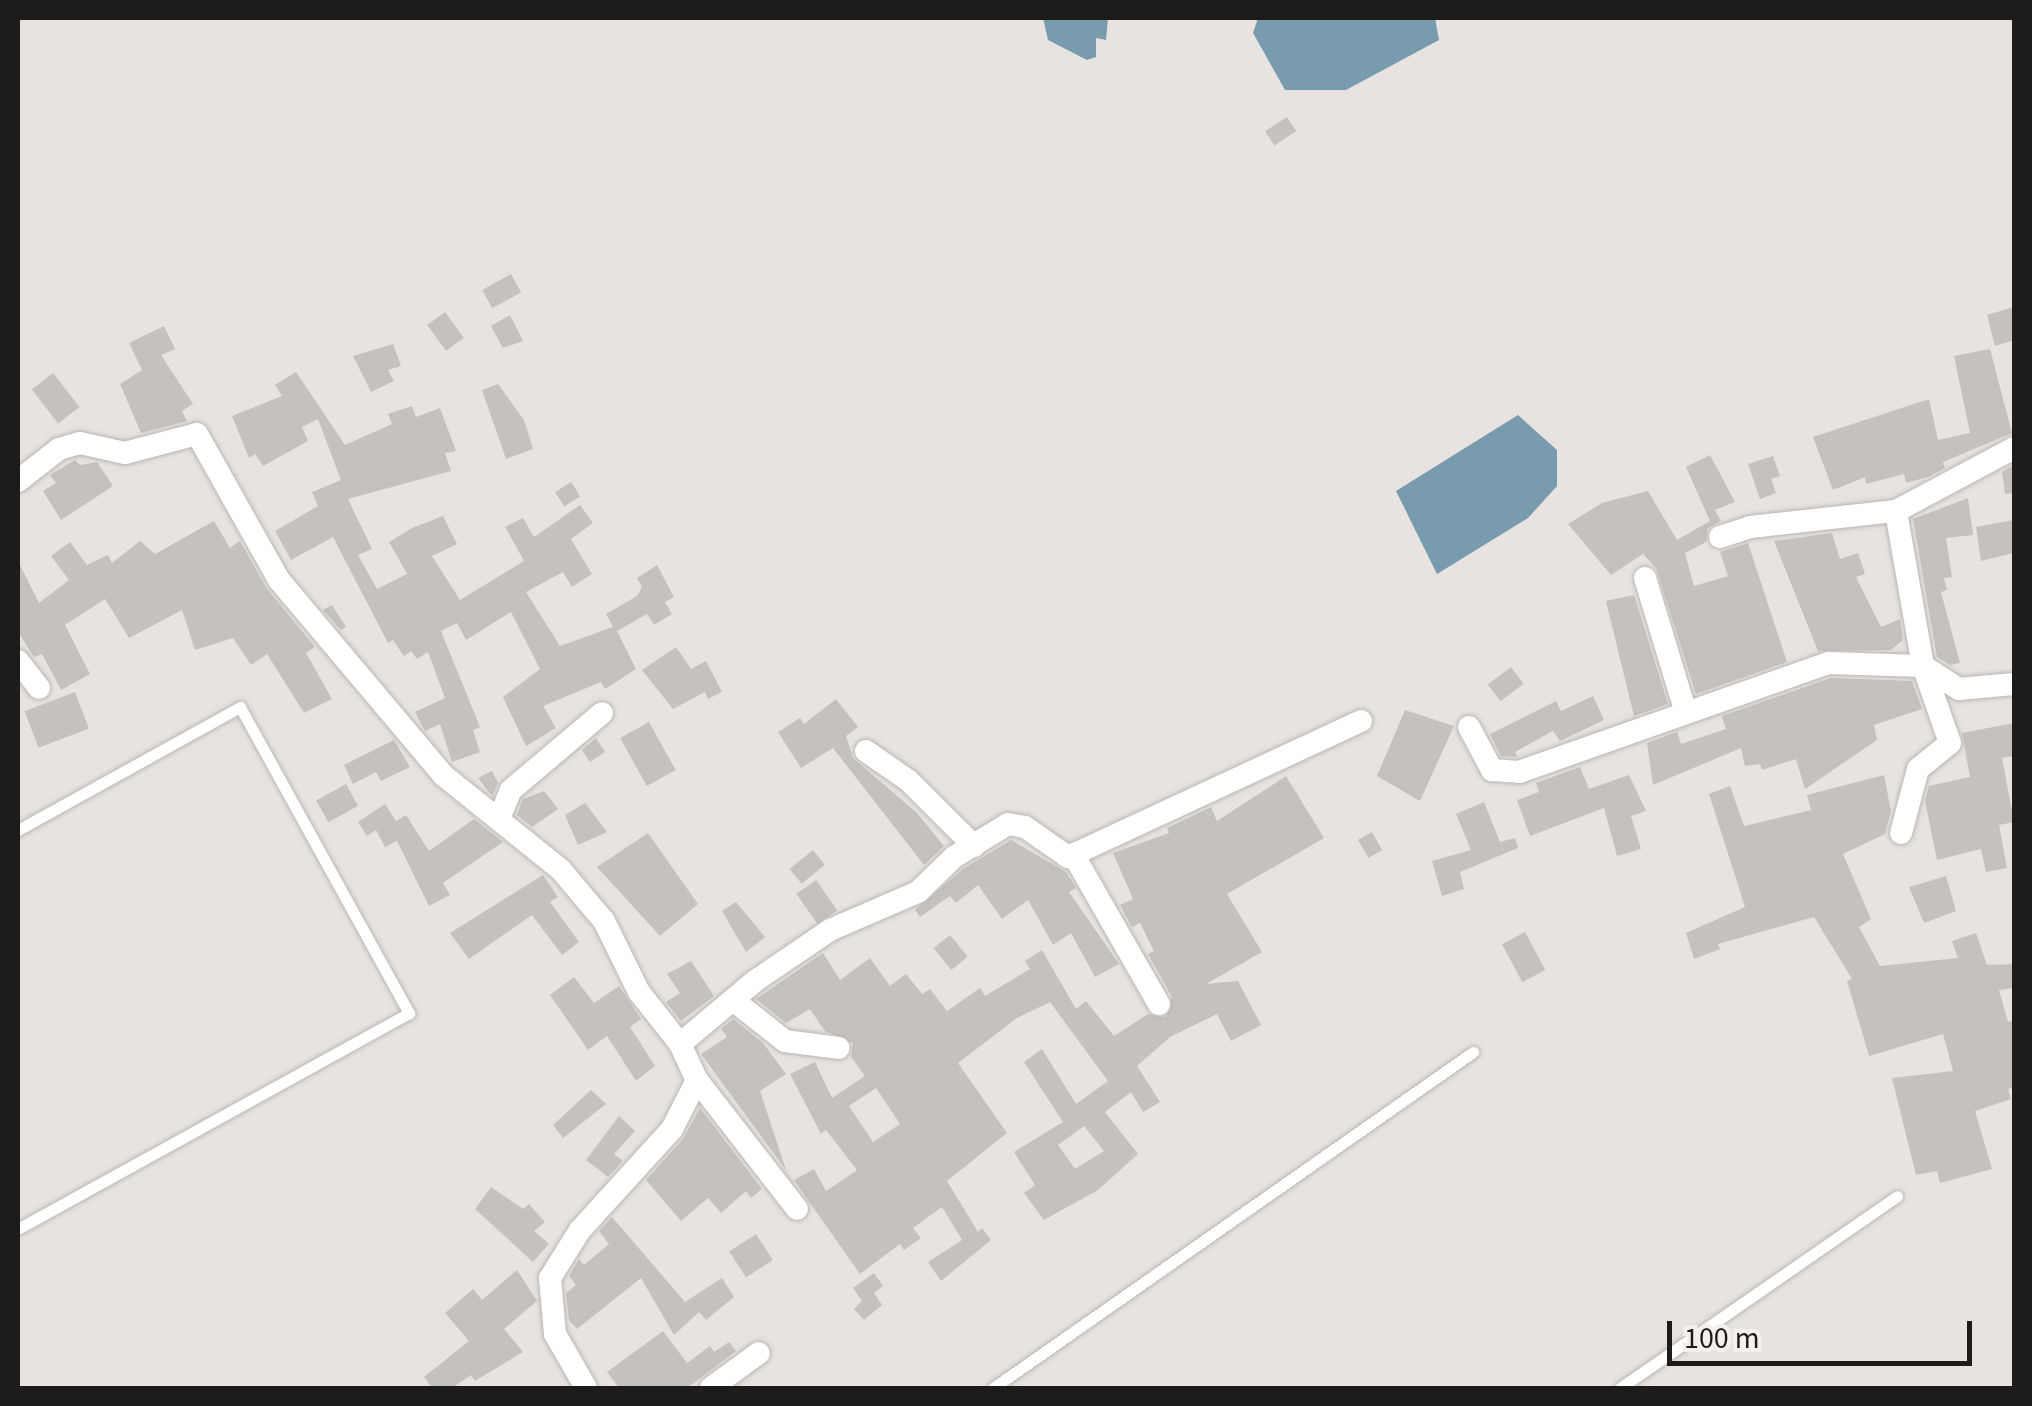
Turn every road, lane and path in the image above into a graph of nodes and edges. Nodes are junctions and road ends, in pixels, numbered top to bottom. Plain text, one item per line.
1 (2014, 448) edge
2 (18, 482) edge
3 (1896, 511) junction
4 (1720, 537) dead end
5 (1645, 578) dead end
6 (18, 662) edge
7 (1923, 666) junction
8 (2014, 684) edge
9 (39, 688) dead end
10 (602, 713) dead end
11 (1686, 713) junction
12 (1361, 721) dead end
13 (1469, 727) dead end
14 (866, 751) dead end
15 (499, 818) junction
16 (18, 830) edge
17 (1901, 834) dead end
18 (974, 846) junction
19 (1073, 854) junction
20 (732, 1000) junction
21 (1159, 1004) dead end
22 (680, 1044) junction
23 (839, 1048) dead end
24 (1473, 1052) dead end
25 (697, 1080) junction
26 (1896, 1196) dead end
27 (797, 1209) dead end
28 (18, 1229) edge
29 (758, 1353) dead end
30 (586, 1388) edge
31 (711, 1388) edge
32 (993, 1388) edge
33 (1620, 1388) edge

1 - 3 street
2 - 15 street
3 - 4 street
3 - 7 street
5 - 11 street
6 - 9 street
7 - 8 street
7 - 11 street
7 - 17 street
10 - 15 street
11 - 13 street
12 - 19 street
14 - 18 street
15 - 22 street
16 - 28 lane
18 - 19 street
18 - 20 street
19 - 21 street
20 - 22 street
20 - 23 street
22 - 25 street
24 - 32 lane
25 - 27 street
25 - 30 street
26 - 33 lane
29 - 31 street

